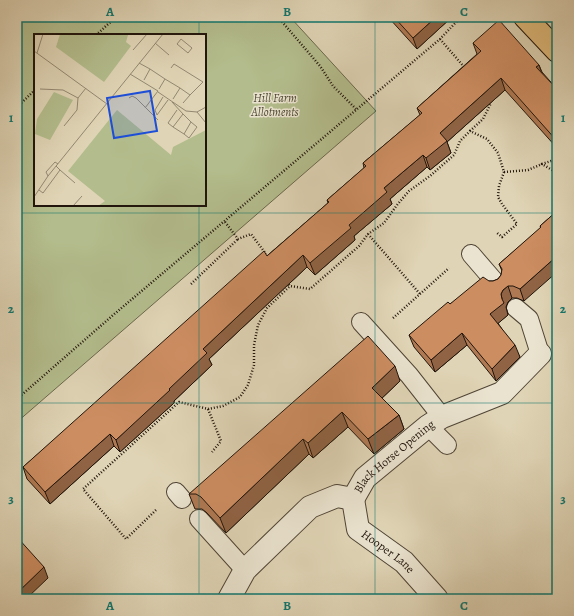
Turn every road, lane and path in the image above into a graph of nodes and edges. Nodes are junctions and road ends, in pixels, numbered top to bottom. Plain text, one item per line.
1 (116, 17) edge
2 (278, 17) edge
3 (461, 17) edge
4 (525, 17) edge
5 (97, 34) edge
6 (440, 39) junction
7 (557, 51) edge
8 (469, 73) edge
9 (34, 91) edge
10 (487, 97) edge
11 (17, 107) edge
12 (356, 109) junction
13 (470, 131) junction
14 (557, 159) edge
15 (542, 164) junction
16 (504, 172) junction
17 (557, 173) edge
18 (225, 222) junction
19 (496, 232) dead end
20 (368, 234) junction
21 (238, 239) junction
22 (471, 254) dead end
23 (268, 257) edge
24 (452, 266) dead end
25 (286, 280) edge
26 (496, 282) edge
27 (191, 284) dead end
28 (290, 286) junction
29 (420, 294) junction
30 (516, 308) dead end
31 (361, 322) dead end
32 (373, 336) junction
33 (540, 354) joint
34 (17, 399) edge
35 (208, 409) junction
36 (435, 421) junction
37 (447, 446) dead end
38 (212, 452) dead end
39 (353, 499) junction
40 (156, 510) dead end
41 (199, 519) dead end
42 (245, 570) junction
43 (229, 599) edge
44 (437, 599) edge

1 - 5 path
2 - 12 path
3 - 6 path
4 - 7 main road
6 - 8 path
6 - 12 path
9 - 11 path
10 - 13 path
12 - 18 path
13 - 16 path
13 - 20 path
14 - 15 path
15 - 16 path
15 - 17 path
16 - 19 path
18 - 21 path
18 - 34 path
20 - 28 path
20 - 29 path
21 - 23 path
21 - 27 path
22 - 26 lane
24 - 29 path
25 - 28 path
28 - 35 path
29 - 32 path
30 - 33 lane
31 - 32 lane
32 - 36 lane
33 - 36 street, Black Horse Opening
35 - 38 path
35 - 40 path
36 - 37 lane
36 - 39 street, Black Horse Opening
39 - 42 street, Black Horse Opening
39 - 44 street, Hooper Lane
41 - 42 lane
42 - 43 street, Black Horse Opening

